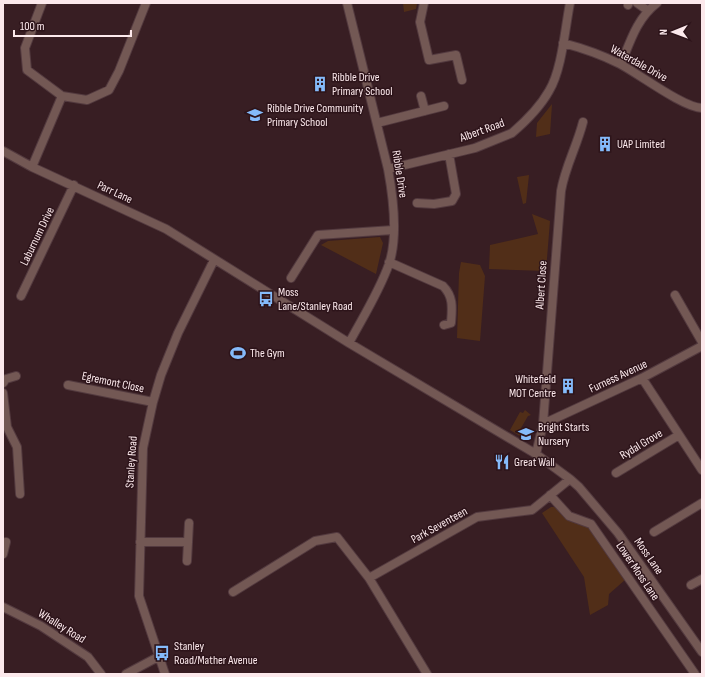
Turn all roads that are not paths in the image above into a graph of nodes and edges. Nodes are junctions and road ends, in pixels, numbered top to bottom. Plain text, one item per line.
1 (42, 3) edge
2 (146, 3) edge
3 (348, 3) edge
4 (424, 3) edge
5 (570, 3) edge
6 (637, 3) edge
7 (657, 3) edge
8 (647, 10) junction
9 (562, 43) junction
10 (621, 64) junction
11 (462, 80) dead end
12 (62, 96) junction
13 (421, 96) dead end
14 (444, 106) dead end
15 (702, 108) edge
16 (425, 111) junction
17 (583, 122) dead end
18 (377, 123) junction
19 (3, 151) edge
20 (449, 154) junction
21 (32, 167) junction
22 (388, 169) junction
23 (74, 185) junction
24 (417, 203) dead end
25 (393, 230) junction
26 (214, 260) junction
27 (389, 262) junction
28 (291, 278) dead end
29 (675, 295) dead end
30 (21, 296) dead end
31 (444, 325) dead end
32 (702, 342) edge
33 (349, 343) junction
34 (702, 346) edge
35 (16, 376) dead end
36 (642, 378) junction
37 (3, 383) edge
38 (68, 385) dead end
39 (3, 393) edge
40 (153, 402) junction
41 (542, 424) junction
42 (679, 435) junction
43 (536, 454) junction
44 (702, 470) edge
45 (616, 473) dead end
46 (570, 479) junction
47 (20, 494) dead end
48 (550, 495) junction
49 (702, 503) edge
50 (189, 522) dead end
51 (654, 532) dead end
52 (6, 542) dead end
53 (140, 542) junction
54 (188, 542) junction
55 (3, 554) edge
56 (187, 561) dead end
57 (368, 578) junction
58 (702, 579) edge
59 (691, 585) dead end
60 (233, 592) dead end
61 (3, 607) edge
62 (702, 652) edge
63 (158, 657) junction
64 (101, 674) edge
65 (126, 674) edge
66 (165, 674) edge
67 (427, 674) edge
68 (695, 674) edge

1 - 12 street
2 - 12 street
3 - 18 street, Ribble Drive
4 - 11 street
5 - 9 street, Albert Road
6 - 8 street
7 - 8 street
8 - 10 street
9 - 10 street, Waterdale Drive
9 - 20 street, Albert Road
10 - 15 street, Waterdale Drive
12 - 21 street
13 - 16 street
14 - 16 street
16 - 18 street
17 - 41 street, Albert Close
18 - 22 street, Ribble Drive
19 - 21 street, Parr Lane
20 - 22 street, Albert Road
20 - 24 street
21 - 23 street, Parr Lane
22 - 25 street, Ribble Drive
23 - 26 street, Parr Lane
23 - 30 street, Laburnum Drive
25 - 27 street, Ribble Drive
25 - 28 street
26 - 33 street, Parr Lane
26 - 40 street, Stanley Road
27 - 31 street
27 - 33 street, Ribble Drive
29 - 32 street
33 - 43 street, Parr Lane
34 - 36 street, Furness Avenue
35 - 37 street
36 - 41 street, Furness Avenue
36 - 42 street
38 - 40 street, Egremont Close
39 - 47 street
40 - 53 street, Stanley Road
41 - 43 street, Albert Close
42 - 44 street
42 - 45 street, Rydal Grove
43 - 46 street
46 - 48 street, Park Seventeen
46 - 62 street, Moss Lane
48 - 57 street, Park Seventeen
48 - 68 street, Lower Moss Lane
49 - 51 street
50 - 54 street
52 - 55 street
53 - 54 street
53 - 63 street, Stanley Road
54 - 56 street
57 - 60 street
57 - 67 street
58 - 59 street
61 - 64 street, Whalley Road
63 - 65 street
63 - 66 street, Stanley Road

